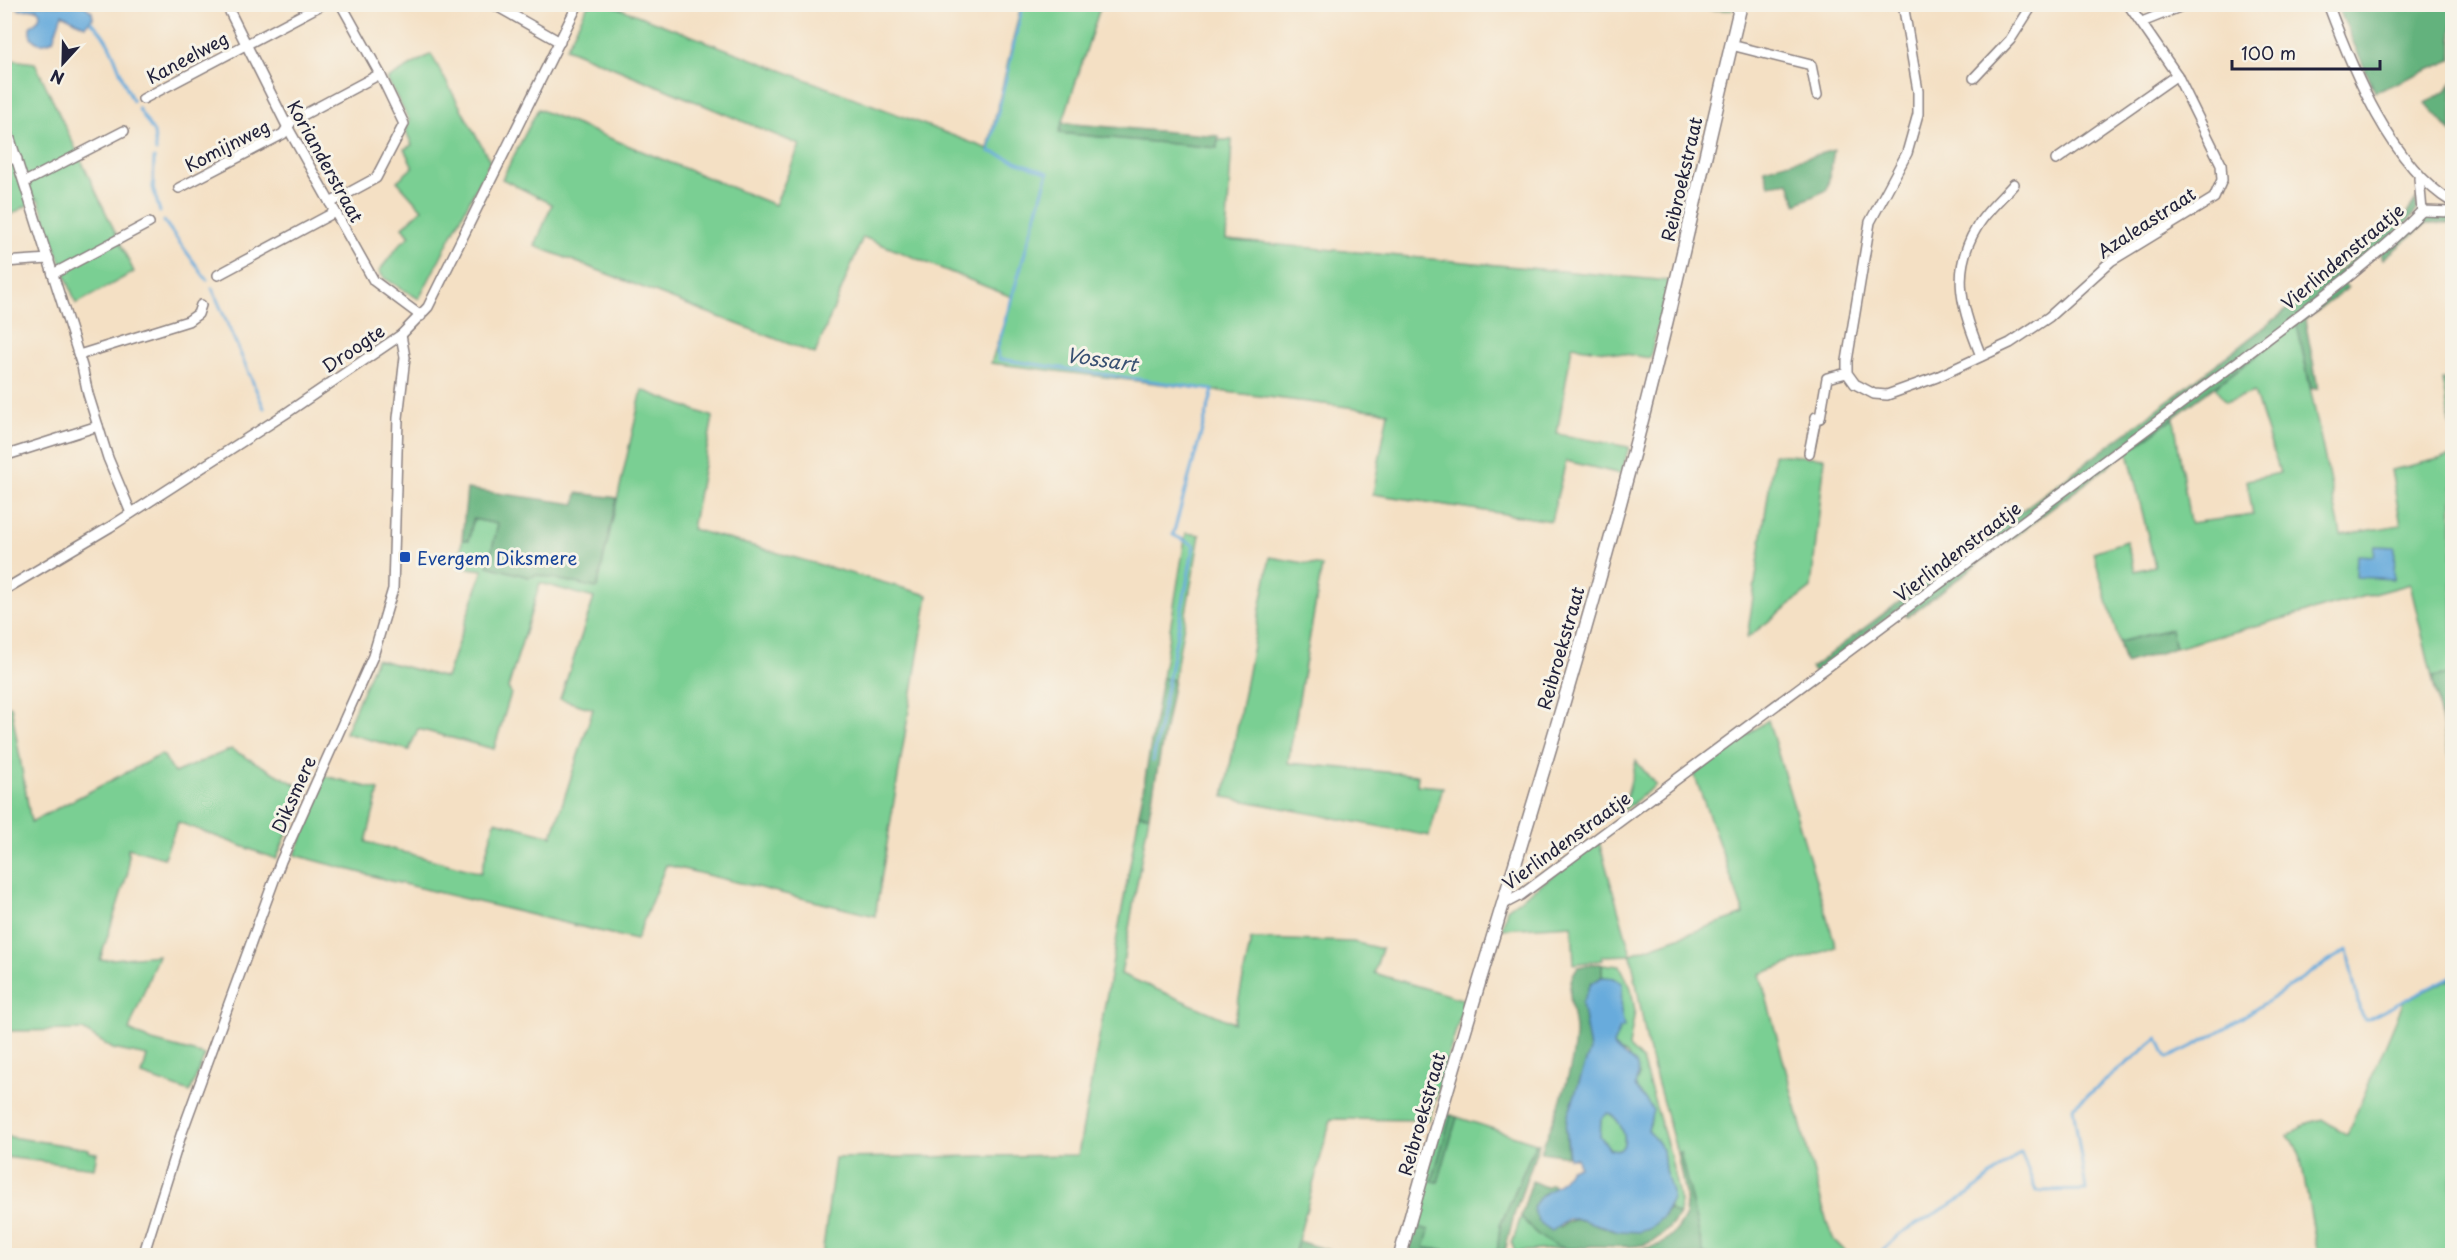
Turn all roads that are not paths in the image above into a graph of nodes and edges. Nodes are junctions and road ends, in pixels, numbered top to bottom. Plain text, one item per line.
1 (226, 4) edge
2 (323, 4) edge
3 (341, 4) edge
4 (494, 4) edge
5 (578, 4) edge
6 (1741, 4) edge
7 (1903, 4) edge
8 (2033, 4) edge
9 (2128, 4) edge
10 (2328, 4) edge
11 (2183, 5) edge
12 (2142, 22) junction
13 (560, 42) junction
14 (246, 44) junction
15 (1731, 45) junction
16 (380, 74) junction
17 (2177, 75) junction
18 (1974, 78) dead end
19 (1817, 94) dead end
20 (143, 99) dead end
21 (4, 120) edge
22 (288, 128) junction
23 (124, 131) dead end
24 (4, 159) edge
25 (17, 159) junction
26 (2056, 160) dead end
27 (2419, 178) junction
28 (24, 182) junction
29 (2014, 184) dead end
30 (179, 188) dead end
31 (2452, 202) edge
32 (333, 208) junction
33 (2422, 211) junction
34 (2452, 212) edge
35 (149, 223) dead end
36 (49, 259) junction
37 (4, 261) edge
38 (53, 274) junction
39 (218, 275) dead end
40 (201, 306) dead end
41 (421, 316) junction
42 (401, 335) junction
43 (79, 355) junction
44 (1980, 356) junction
45 (1847, 373) junction
46 (98, 426) junction
47 (1809, 453) dead end
48 (4, 456) edge
49 (131, 513) junction
50 (4, 590) edge
51 (1502, 905) junction
52 (143, 1256) edge
53 (1400, 1256) edge

1 - 14 street, Korianderstraat
2 - 14 street, Kaneelweg
3 - 16 street
4 - 13 street
5 - 13 street, Droogte
6 - 15 street, Reibroekstraat
7 - 45 street
8 - 18 street
9 - 12 street, Azaleastraat
10 - 27 street
11 - 12 street
12 - 17 street, Azaleastraat
13 - 41 street, Droogte
14 - 20 street, Kaneelweg
14 - 22 street, Korianderstraat
15 - 19 street
15 - 51 street, Reibroekstraat
16 - 22 street, Komijnweg
16 - 32 street
17 - 26 street
17 - 44 street, Azaleastraat
21 - 25 street
22 - 30 street, Komijnweg
22 - 32 street, Korianderstraat
23 - 28 street
24 - 25 street
25 - 28 street
27 - 31 street
27 - 33 street, Vierlindenstraatje
28 - 36 street
29 - 44 street
32 - 39 street
32 - 41 street, Korianderstraat
33 - 34 street, Vierlindenstraatje
33 - 51 street, Vierlindenstraatje
35 - 38 street
36 - 37 street
36 - 38 street
38 - 43 street
40 - 43 street
41 - 42 street, Droogte
42 - 49 street, Droogte
42 - 52 street, Diksmere
43 - 46 street
44 - 45 street, Azaleastraat
45 - 47 street
46 - 48 street
46 - 49 street
49 - 50 street, Droogte
51 - 53 street, Reibroekstraat

